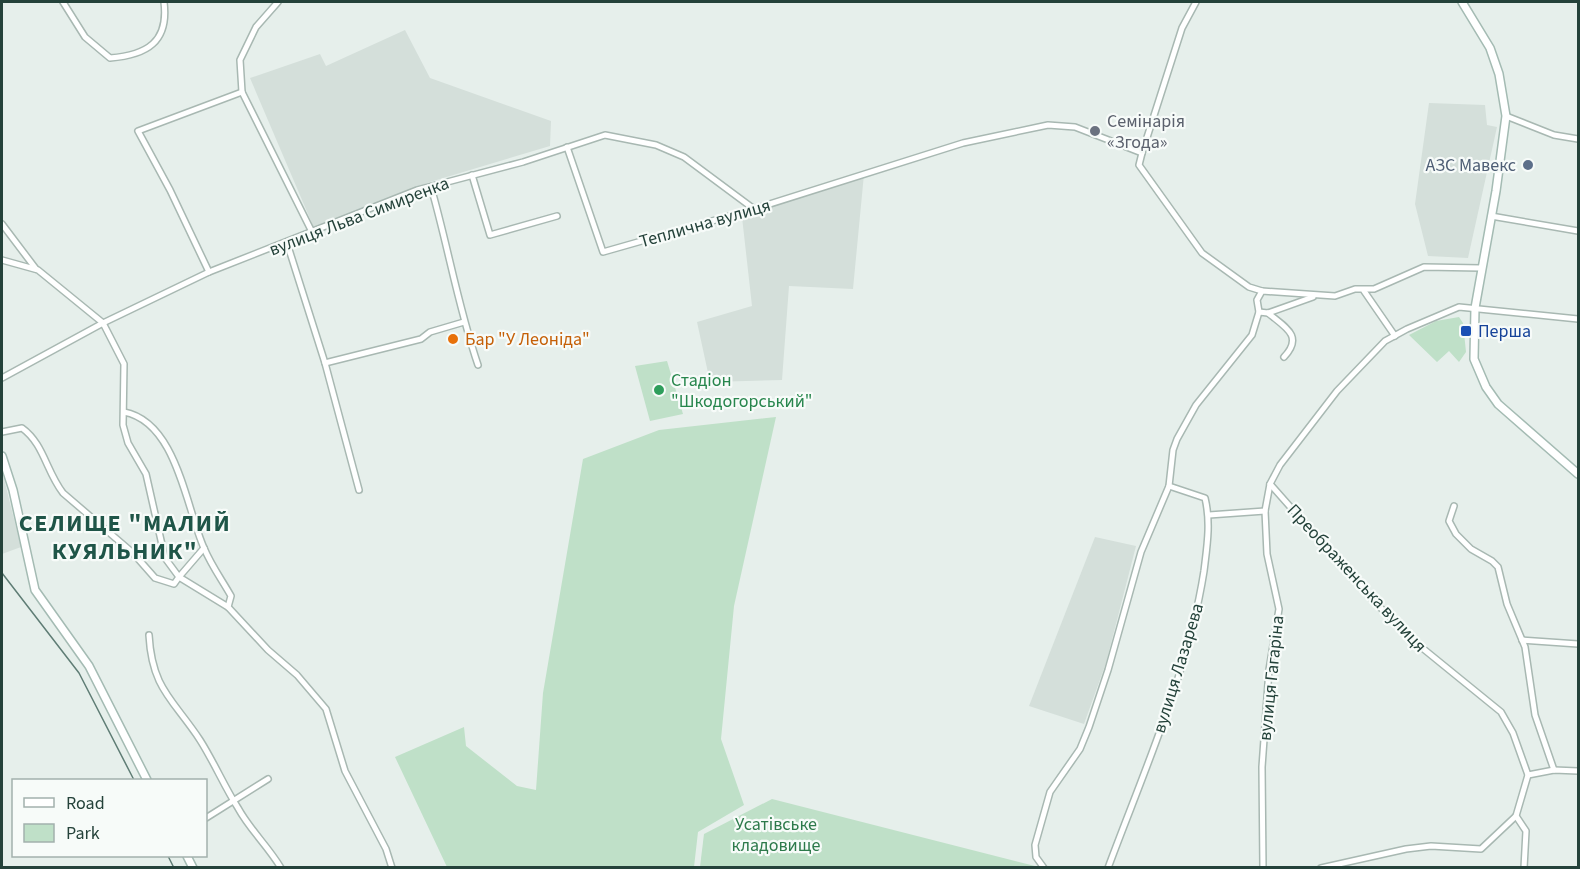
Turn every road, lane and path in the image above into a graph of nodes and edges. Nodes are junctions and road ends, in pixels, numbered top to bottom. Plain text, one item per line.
1 (63, 2) edge
2 (164, 2) edge
3 (278, 2) edge
4 (1196, 2) edge
5 (1462, 2) edge
6 (242, 92) junction
7 (1506, 116) junction
8 (1578, 139) edge
9 (567, 147) junction
10 (1142, 153) junction
11 (472, 174) junction
12 (431, 187) junction
13 (754, 209) junction
14 (557, 216) dead end
15 (1491, 216) junction
16 (2, 224) edge
17 (1578, 231) edge
18 (312, 232) junction
19 (287, 243) junction
20 (2, 260) edge
21 (1481, 268) junction
22 (38, 270) junction
23 (209, 272) junction
24 (1249, 287) junction
25 (1262, 291) junction
26 (1364, 291) junction
27 (1314, 296) junction
28 (1257, 300) junction
29 (1475, 308) junction
30 (1259, 312) junction
31 (1268, 313) junction
32 (1578, 319) edge
33 (464, 322) junction
34 (103, 323) junction
35 (1395, 336) junction
36 (1284, 357) dead end
37 (325, 363) junction
38 (478, 365) dead end
39 (2, 378) edge
40 (124, 412) junction
41 (2, 432) edge
42 (2, 456) edge
43 (1578, 474) edge
44 (1270, 483) junction
45 (1169, 486) junction
46 (359, 490) dead end
47 (1454, 506) dead end
48 (1265, 511) junction
49 (1209, 515) junction
50 (204, 548) junction
51 (179, 577) junction
52 (228, 607) junction
53 (149, 635) dead end
54 (1522, 640) junction
55 (1578, 644) edge
56 (1554, 770) junction
57 (1578, 771) edge
58 (1528, 775) junction
59 (146, 779) edge
60 (268, 779) dead end
61 (235, 802) junction
62 (1515, 816) junction
63 (207, 817) edge
64 (281, 867) edge
65 (392, 867) edge
66 (1044, 867) edge
67 (1108, 867) edge
68 (1263, 867) edge
69 (1321, 867) edge
70 (1524, 867) edge

1 - 2 street
3 - 6 street
4 - 10 street
5 - 7 main road
6 - 18 street
6 - 23 street
7 - 8 street
7 - 15 main road
9 - 11 street, вулиця Льва Симиренка
9 - 13 street, вулиця Льва Симиренка
9 - 13 street, Теплична вулиця
10 - 13 street, Теплична вулиця
10 - 24 street
11 - 12 street, вулиця Льва Симиренка
11 - 14 street
12 - 18 street, вулиця Льва Симиренка
12 - 33 street
15 - 17 street
15 - 21 main road
16 - 22 street
18 - 19 street, вулиця Льва Симиренка
19 - 23 street, вулиця Льва Симиренка
19 - 37 street
20 - 22 street
21 - 26 street
21 - 29 main road
22 - 34 street
23 - 34 street, вулиця Льва Симиренка
24 - 25 street
24 - 28 street
25 - 27 street
25 - 28 street
26 - 27 street
26 - 35 street
27 - 31 street
28 - 30 street
29 - 32 street, вулиця Гагаріна
29 - 35 street, вулиця Гагаріна
29 - 43 main road
30 - 31 street
30 - 45 street
31 - 36 street
33 - 37 street
33 - 38 street
34 - 39 street, вулиця Льва Симиренка
34 - 40 street
35 - 44 street, вулиця Гагаріна
37 - 46 street
40 - 50 street
40 - 51 street
41 - 51 street
42 - 59 main road
44 - 48 street, вулиця Гагаріна
44 - 58 street, Преображенська вулиця
45 - 49 street
45 - 66 street
47 - 54 street
48 - 49 street
48 - 68 street, вулиця Гагаріна
49 - 67 street, вулиця Лазарева
50 - 51 street
50 - 52 street
51 - 52 street
52 - 65 street
53 - 61 street
54 - 55 street
54 - 56 street
56 - 57 street
56 - 58 street
58 - 62 street
60 - 61 street
61 - 63 street
61 - 64 street
62 - 69 street
62 - 70 street

